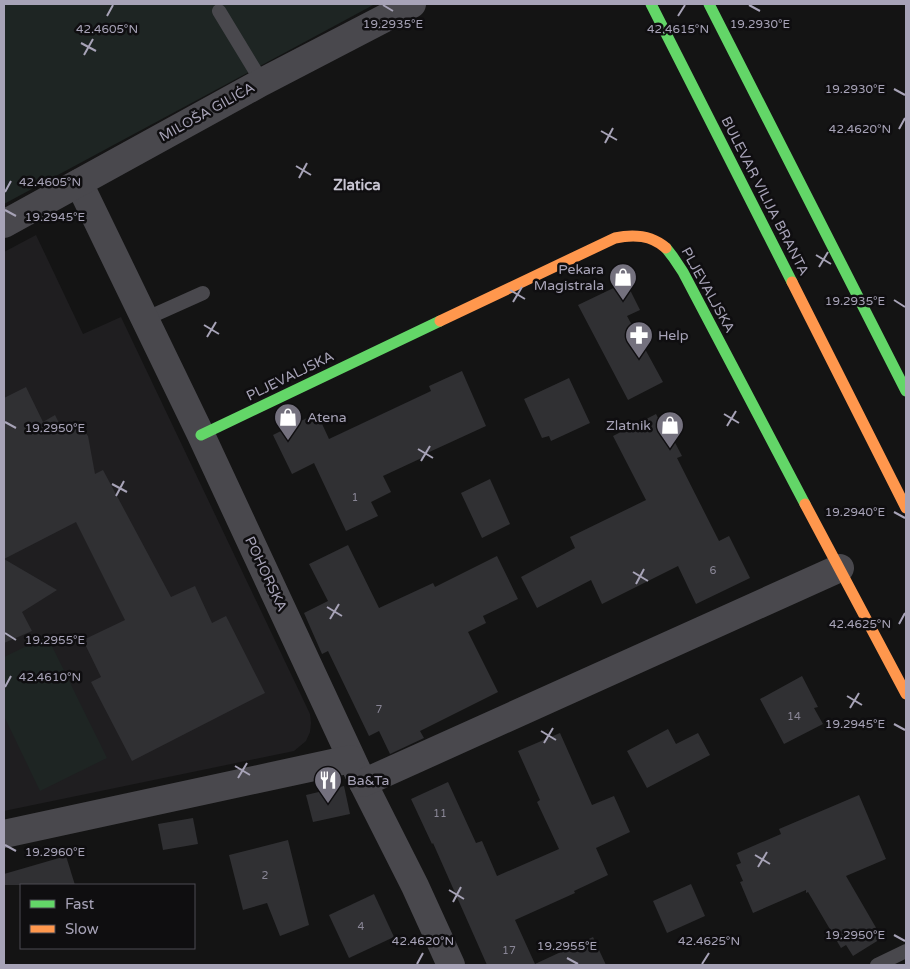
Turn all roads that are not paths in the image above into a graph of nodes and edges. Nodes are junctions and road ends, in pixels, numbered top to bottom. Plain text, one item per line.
1 (412, 4) edge
2 (651, 4) edge
3 (709, 4) edge
4 (218, 11) dead end
5 (262, 82) junction
6 (79, 183) junction
7 (4, 224) edge
8 (203, 293) dead end
9 (145, 319) junction
10 (906, 391) edge
11 (202, 435) junction
12 (906, 508) edge
13 (840, 568) junction
14 (906, 694) edge
15 (351, 759) junction
16 (362, 784) junction
17 (4, 834) edge
18 (906, 951) edge
19 (447, 964) edge
20 (877, 965) edge

1 - 5 street, MILOŠA GILIĆA
2 - 12 street, BULEVAR VILIJA BRANTA
3 - 10 street
4 - 5 lane
5 - 6 street, MILOŠA GILIĆA
6 - 7 street, MILOŠA GILIĆA
6 - 9 street, POHORSKA
8 - 9 lane
9 - 11 street, POHORSKA
11 - 13 street, PLJEVALJSKA
11 - 15 street, POHORSKA
13 - 14 street, PLJEVALJSKA
13 - 16 street
15 - 16 street, POHORSKA
15 - 17 street
16 - 19 street, POHORSKA
18 - 20 lane

